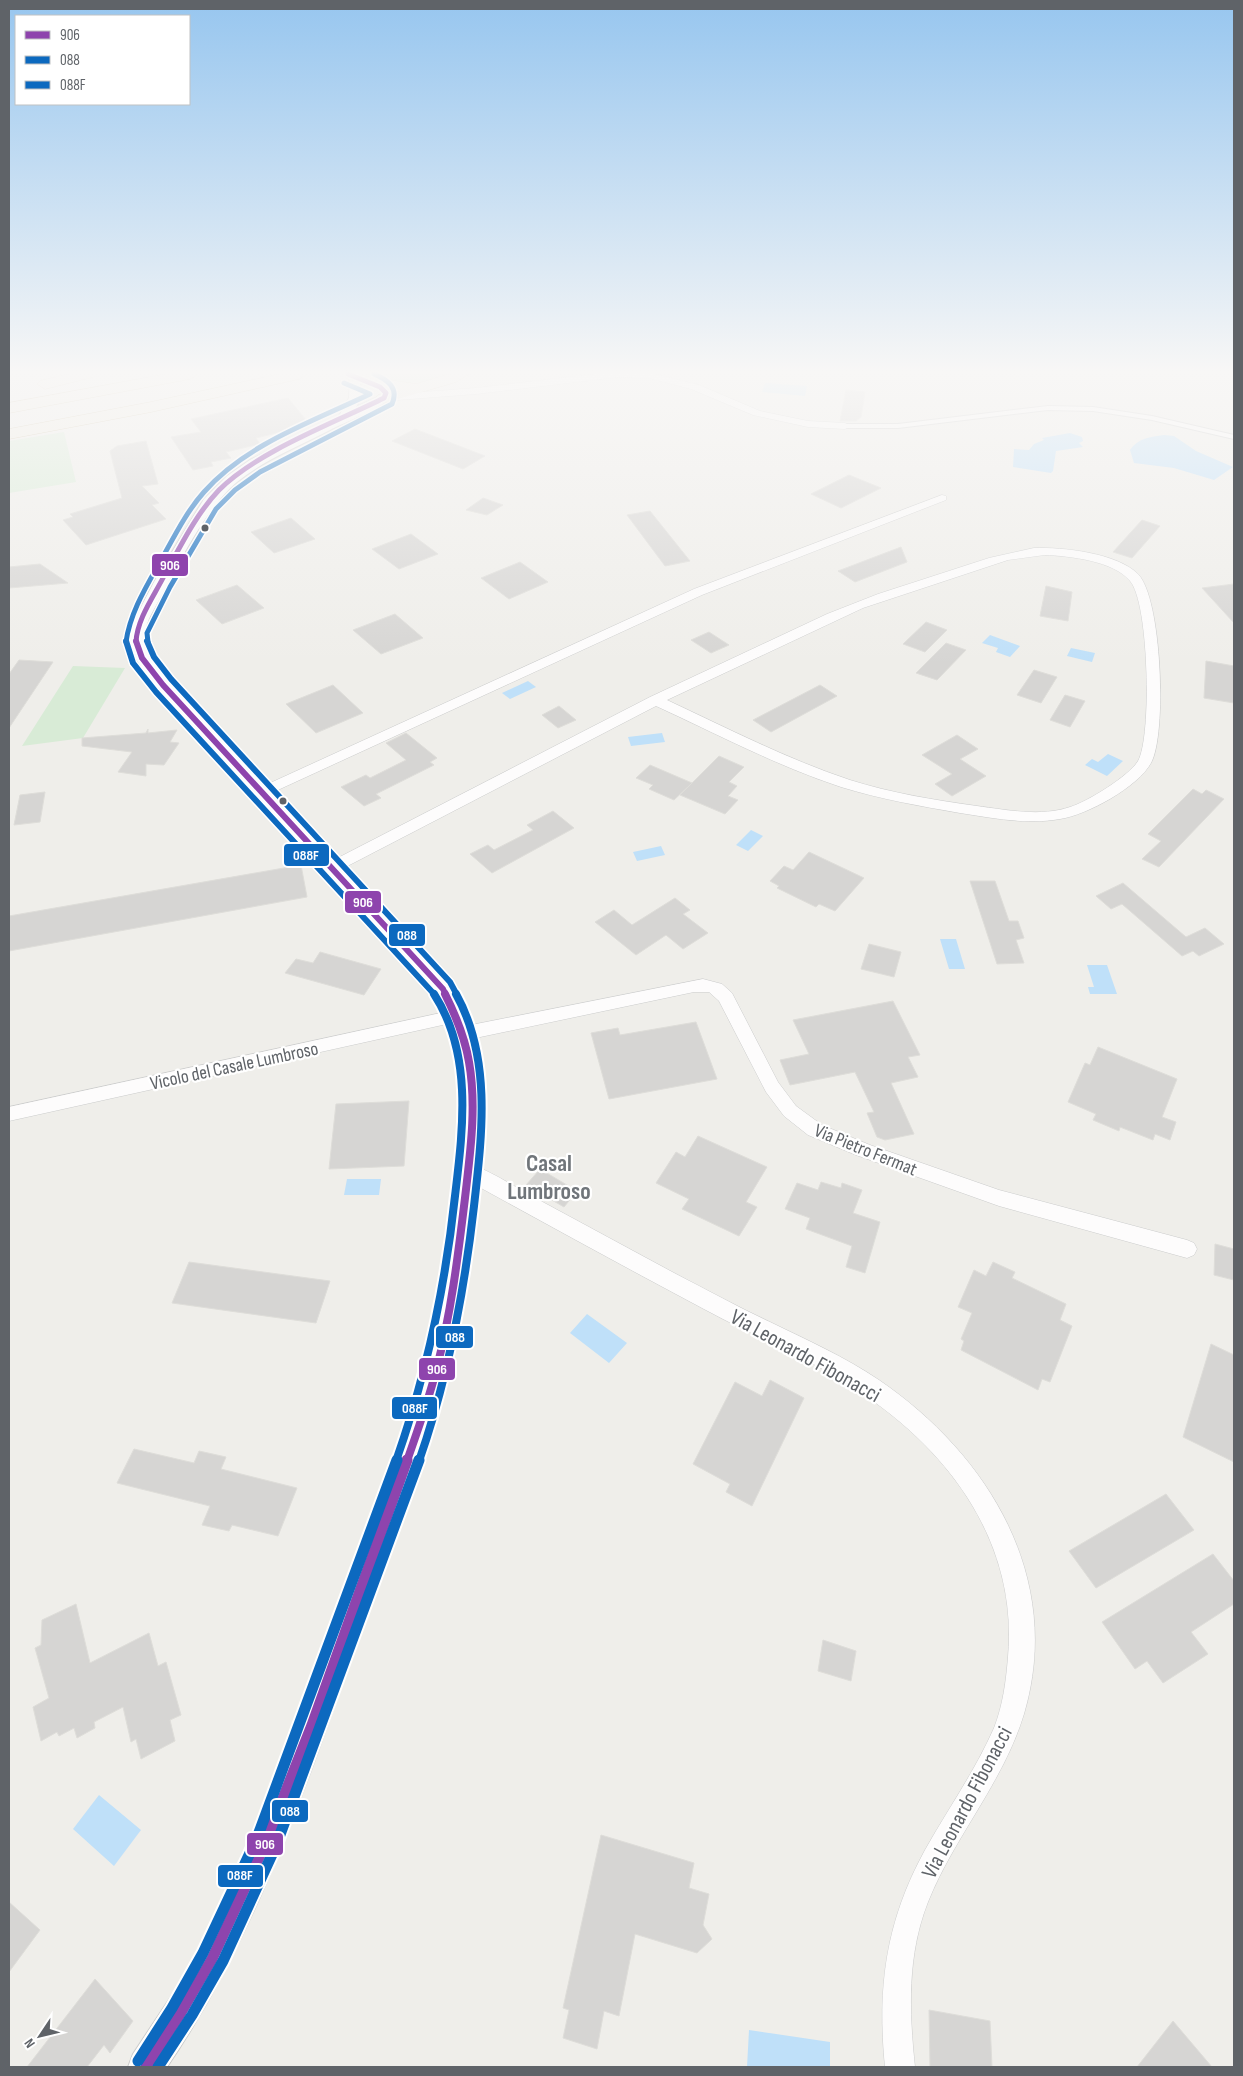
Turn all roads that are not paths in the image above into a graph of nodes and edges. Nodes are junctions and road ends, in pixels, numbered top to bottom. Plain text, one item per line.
1 (245, 471) edge
2 (942, 498) dead end
3 (655, 700) junction
4 (262, 792) junction
5 (331, 868) junction
6 (462, 1024) junction
7 (9, 1114) edge
8 (468, 1171) junction
9 (1188, 1249) dead end
10 (146, 2067) edge
11 (900, 2067) edge

1 - 4 street
2 - 4 street
3 - 3 street
3 - 5 street
4 - 5 street
5 - 6 street
6 - 7 street, Vicolo del Casale Lumbroso
6 - 8 street
6 - 9 street, Via Pietro Fermat
8 - 10 street
8 - 11 street, Via Leonardo Fibonacci

